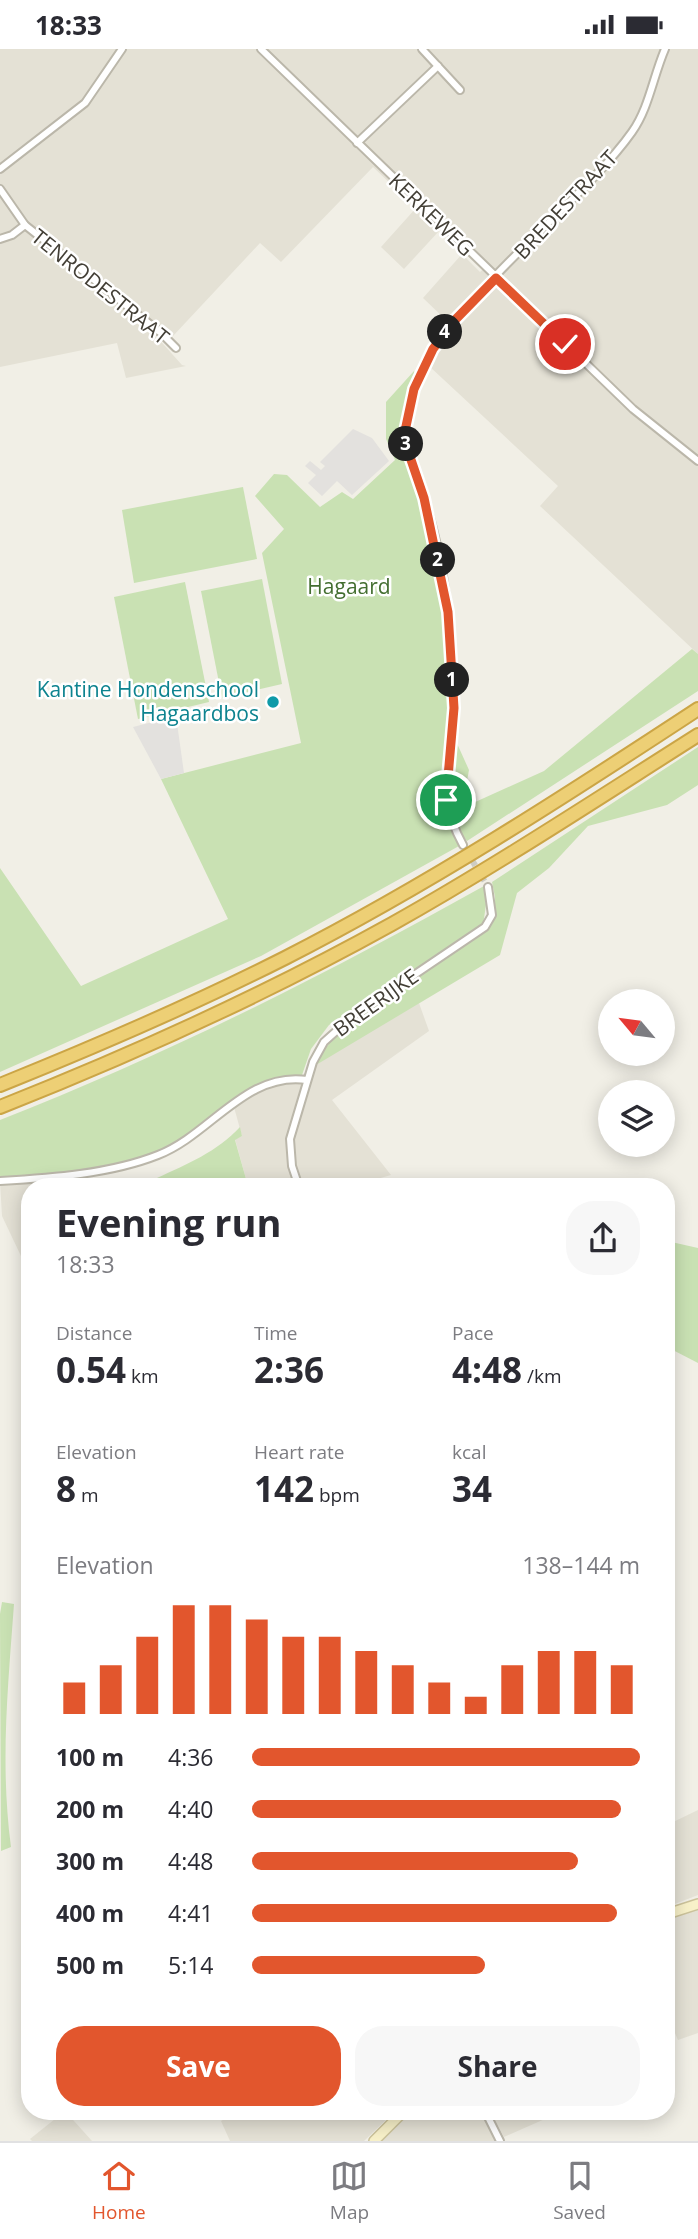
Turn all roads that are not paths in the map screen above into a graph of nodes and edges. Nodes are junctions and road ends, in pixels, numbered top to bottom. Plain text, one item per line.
1 (122, 49) edge
2 (261, 49) edge
3 (422, 49) edge
4 (665, 49) edge
5 (438, 66) junction
6 (460, 90) dead end
7 (357, 143) junction
8 (0, 169) edge
9 (0, 189) edge
10 (25, 225) junction
11 (0, 239) edge
12 (496, 278) junction
13 (176, 348) dead end
14 (698, 461) edge
15 (698, 709) edge
16 (698, 735) edge
17 (463, 845) tunnel mouth
18 (488, 887) tunnel mouth
19 (307, 1080) junction
20 (0, 1085) edge
21 (0, 1107) edge
22 (41, 1178) edge
23 (296, 1178) edge
24 (21, 1179) edge
25 (0, 1181) edge
26 (698, 1903) edge
27 (675, 1911) edge
28 (395, 2120) edge
29 (490, 2120) edge
30 (374, 2141) edge
31 (500, 2141) edge

1 - 8 street
2 - 7 street, KERKEWEG
3 - 5 street
4 - 12 street, BREDESTRAAT
5 - 6 street
5 - 7 street
7 - 12 street, KERKEWEG
9 - 10 street
10 - 11 street
10 - 13 street, TENRODESTRAAT
12 - 14 street, KERKEWEG
12 - 17 street, BREDESTRAAT
15 - 20 highway
16 - 21 highway
18 - 19 street, BREERIJKE
19 - 22 street
19 - 23 street, BREERIJKE
24 - 25 street
26 - 27 street
28 - 30 street
29 - 31 street

